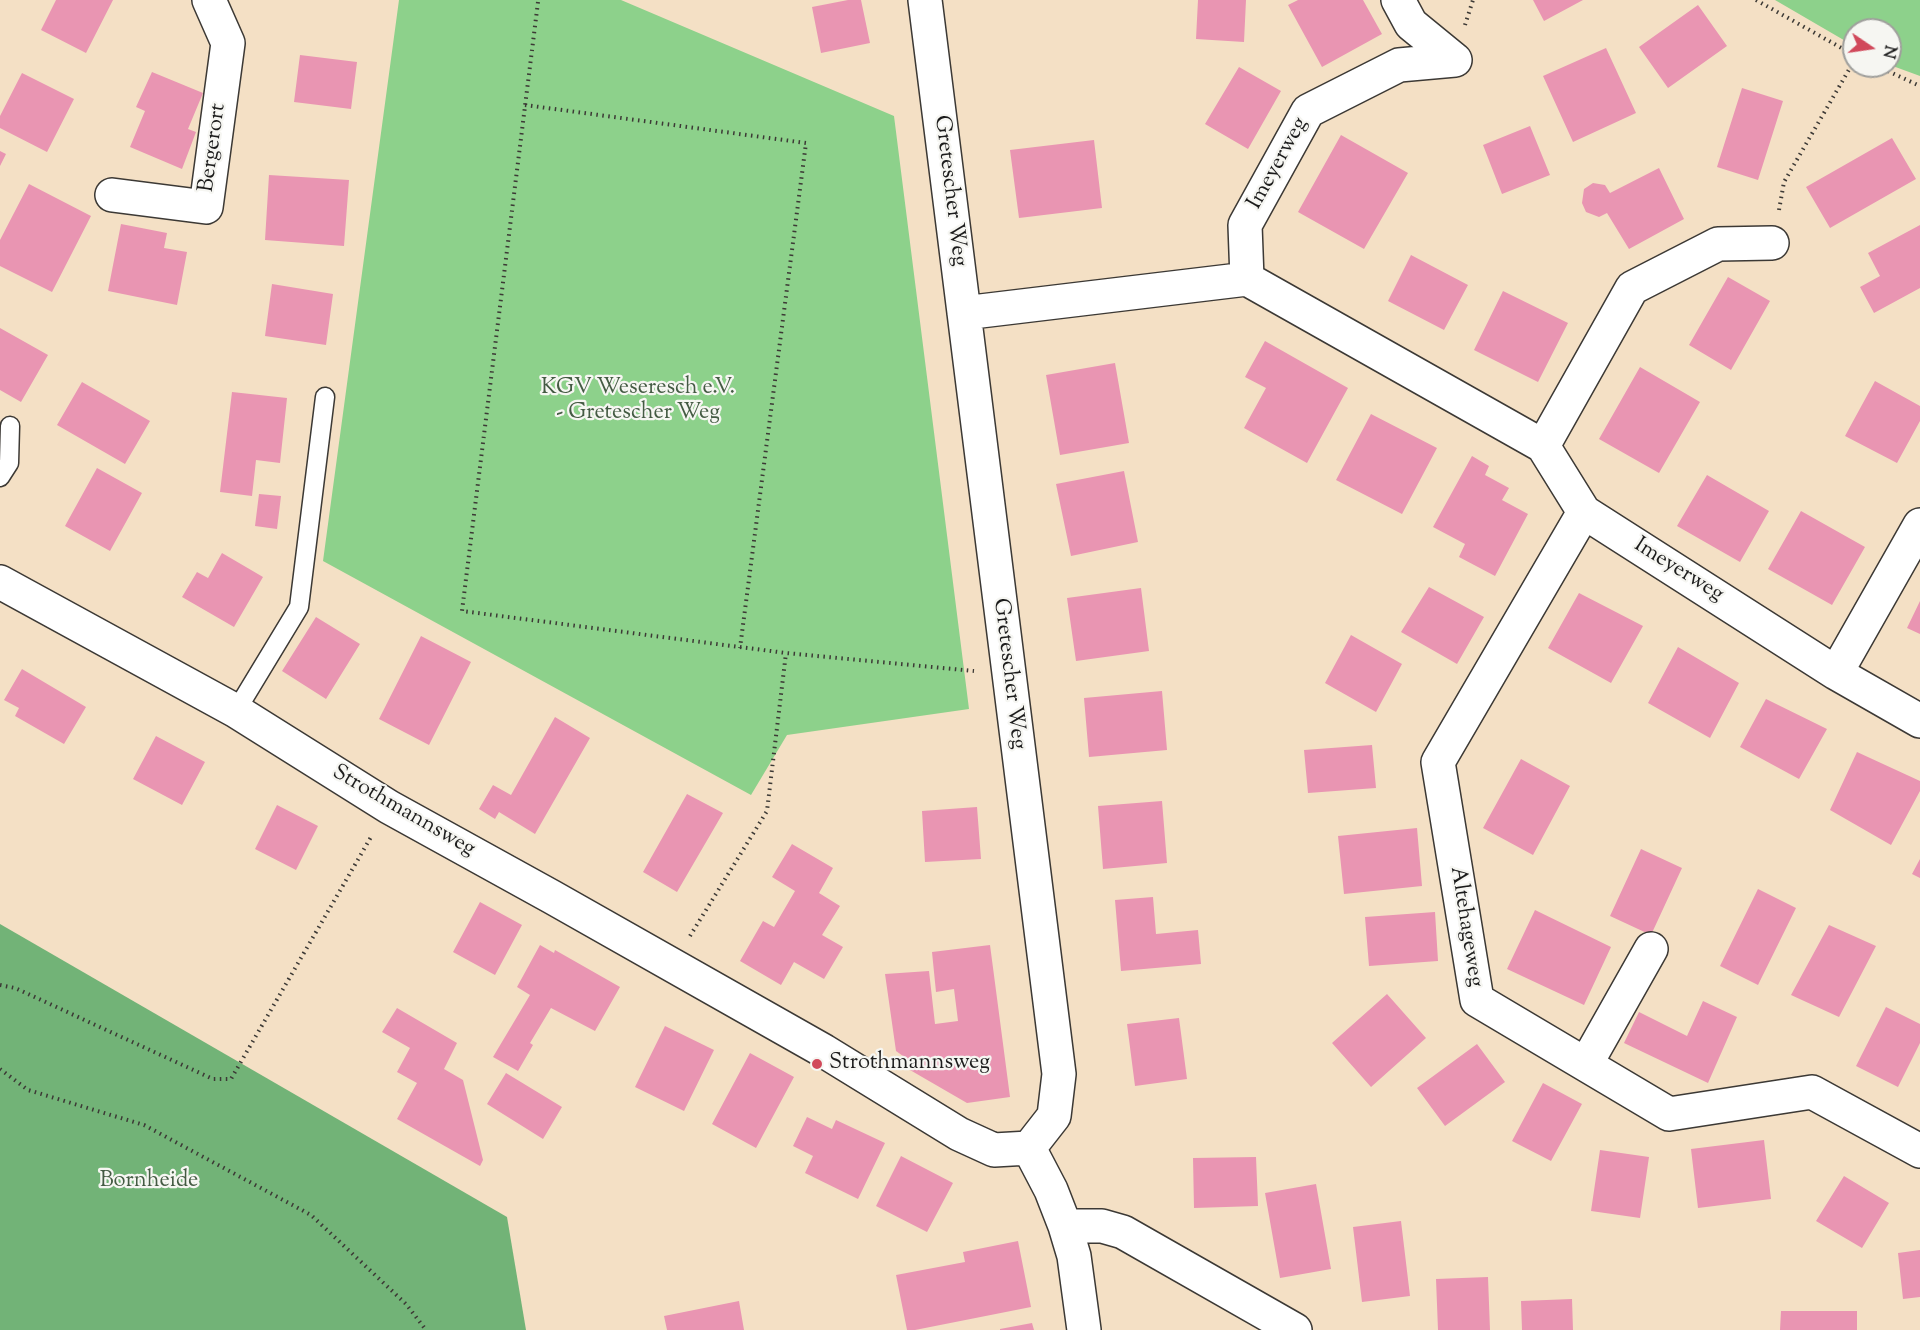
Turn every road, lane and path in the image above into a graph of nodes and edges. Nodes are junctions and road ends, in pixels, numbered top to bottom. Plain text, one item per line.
1 (208, 0) edge
2 (925, 0) edge
3 (1398, 0) edge
4 (1756, 0) edge
5 (538, 2) dead end
6 (1842, 48) edge
7 (1845, 78) edge
8 (1902, 78) edge
9 (1920, 86) edge
10 (525, 105) junction
11 (112, 195) dead end
12 (1772, 243) joint
13 (1247, 279) junction
14 (964, 312) junction
15 (325, 397) dead end
16 (10, 426) dead end
17 (1543, 446) junction
18 (0, 477) edge
19 (1584, 512) junction
20 (1920, 525) edge
21 (0, 582) edge
22 (740, 648) junction
23 (786, 653) junction
24 (1008, 671) junction
25 (1836, 673) junction
26 (236, 711) junction
27 (1920, 721) edge
28 (389, 807) junction
29 (1651, 949) dead end
30 (672, 964) junction
31 (0, 985) edge
32 (1586, 1064) junction
33 (0, 1069) edge
34 (1029, 1148) junction
35 (1920, 1151) edge
36 (1065, 1226) junction
37 (426, 1330) edge
38 (1084, 1330) edge
39 (1295, 1330) edge

1 - 11 street, Bergerort
2 - 14 street, Gretescher Weg
3 - 13 street, Imeyerweg
4 - 6 path
5 - 10 path
7 - 12 path
8 - 9 path
10 - 22 path
10 - 22 path
12 - 17 street
13 - 14 street
13 - 17 street, Imeyerweg
14 - 24 street, Gretescher Weg
15 - 26 lane
16 - 18 lane
17 - 19 street, Imeyerweg
19 - 25 street, Imeyerweg
19 - 32 street, Altehageweg
20 - 25 street
21 - 26 street, Strothmannsweg
22 - 23 path
23 - 24 path
23 - 30 path
24 - 34 street, Gretescher Weg
25 - 27 street, Imeyerweg
26 - 28 street, Strothmannsweg
28 - 30 street, Strothmannsweg
28 - 31 path
29 - 32 street
30 - 34 street, Strothmannsweg
32 - 35 street, Altehageweg
33 - 37 path
34 - 36 street
36 - 38 street
36 - 39 street

